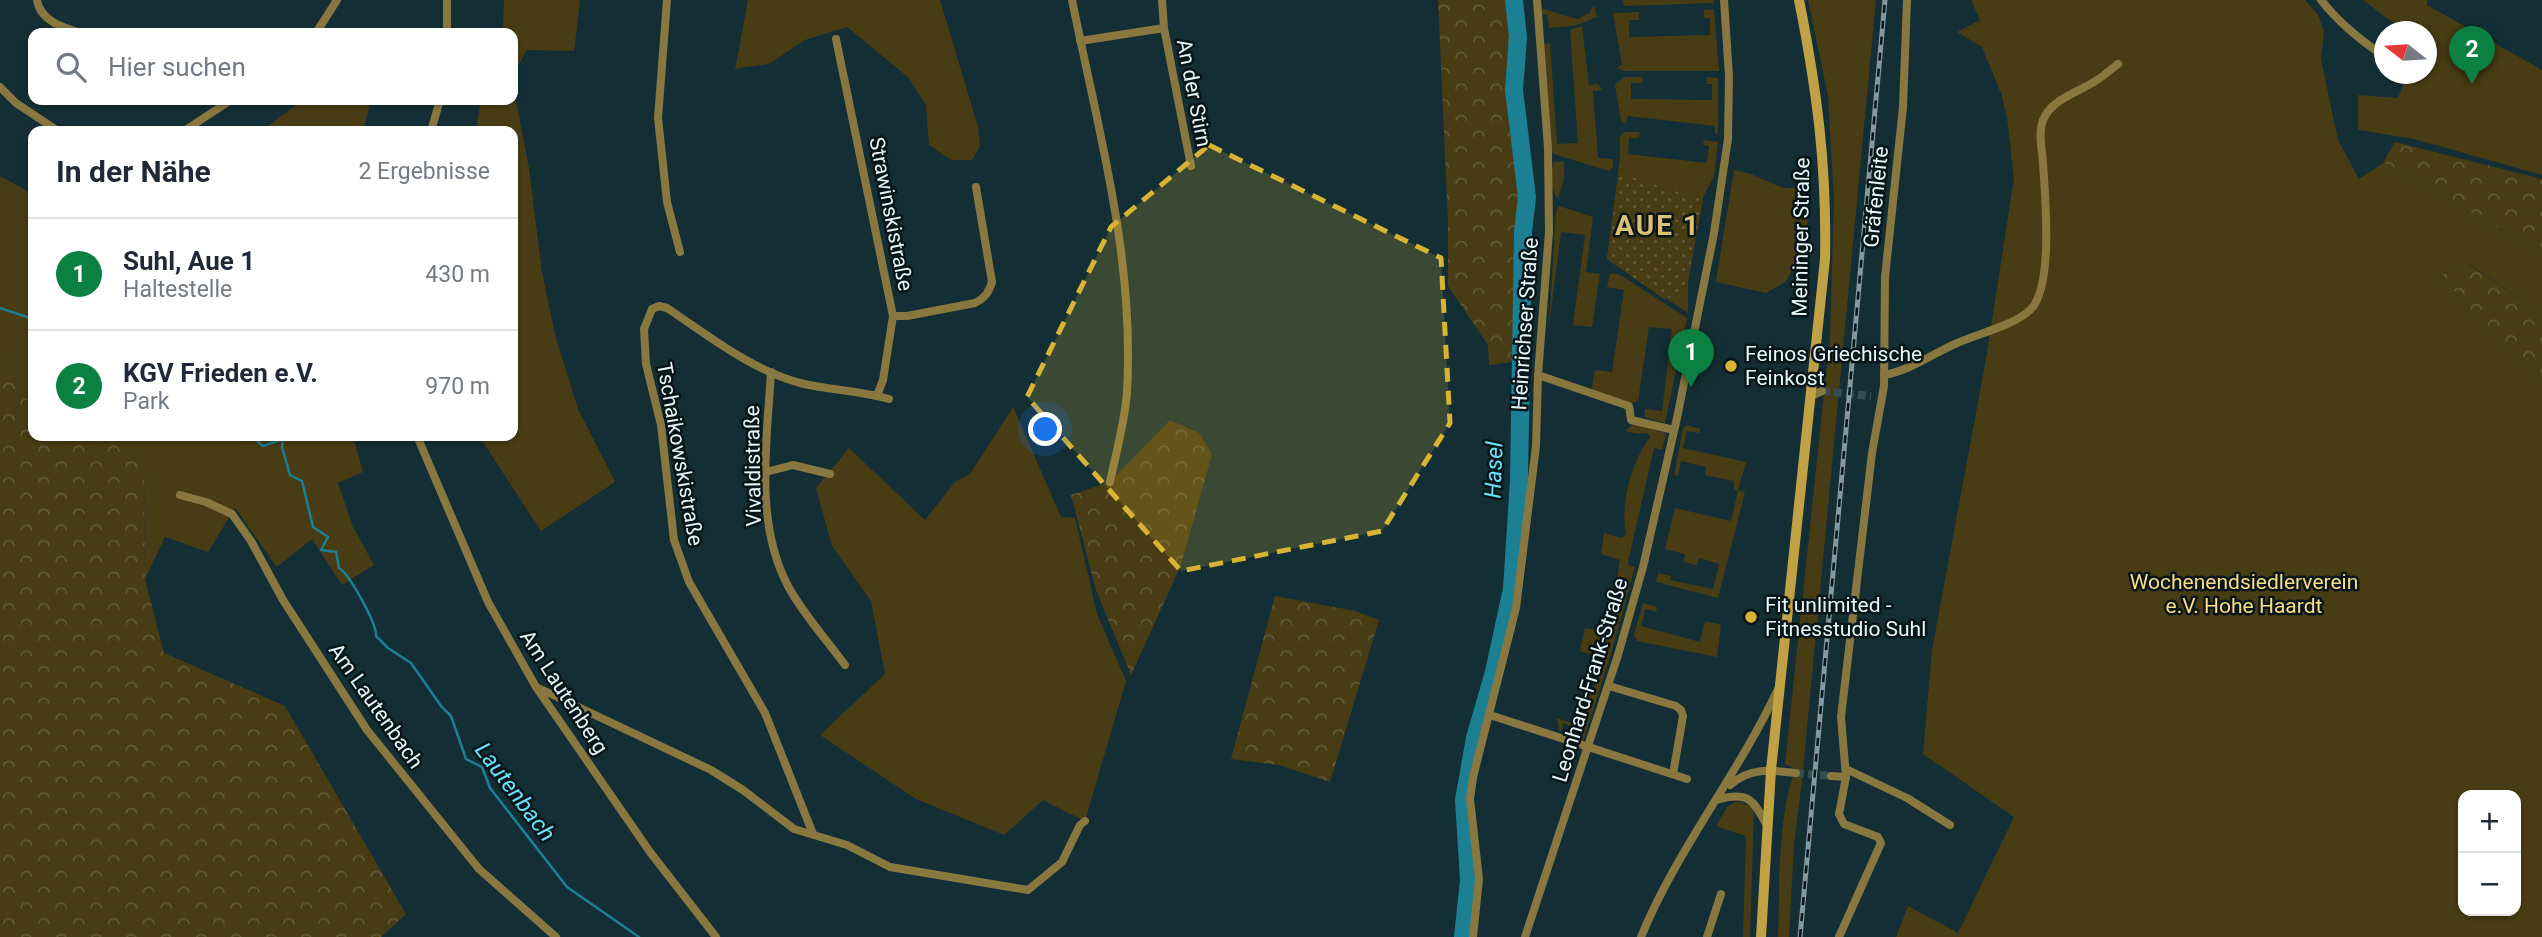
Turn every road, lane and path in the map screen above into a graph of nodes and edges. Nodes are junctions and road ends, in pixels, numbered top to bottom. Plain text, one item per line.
1 (37, 0) edge
2 (337, 0) edge
3 (447, 0) edge
4 (667, 0) edge
5 (1072, 0) edge
6 (1162, 0) edge
7 (1537, 0) edge
8 (1724, 0) edge
9 (1799, 0) edge
10 (1907, 0) edge
11 (2321, 0) edge
12 (65, 28) edge
13 (319, 28) edge
14 (447, 28) edge
15 (1164, 28) junction
16 (836, 39) dead end
17 (1080, 41) junction
18 (2374, 48) edge
19 (2118, 64) dead end
20 (0, 87) edge
21 (223, 105) edge
22 (439, 105) edge
23 (50, 126) edge
24 (192, 126) edge
25 (432, 126) edge
26 (1191, 166) dead end
27 (976, 187) dead end
28 (680, 252) dead end
29 (893, 316) junction
30 (771, 372) junction
31 (1538, 375) junction
32 (1884, 375) junction
33 (877, 396) junction
34 (1871, 396) tunnel mouth
35 (1882, 397) junction
36 (888, 399) dead end
37 (1674, 430) junction
38 (418, 441) edge
39 (766, 472) junction
40 (830, 474) dead end
41 (1110, 482) dead end
42 (180, 495) dead end
43 (845, 665) dead end
44 (1780, 684) junction
45 (536, 687) junction
46 (1609, 687) junction
47 (1490, 715) junction
48 (1589, 747) junction
49 (1771, 770) junction
50 (1796, 773) tunnel mouth
51 (1846, 773) junction
52 (1673, 774) junction
53 (1831, 776) tunnel mouth
54 (1687, 779) dead end
55 (1722, 791) junction
56 (1716, 800) junction
57 (1085, 821) dead end
58 (1766, 824) junction
59 (1950, 825) dead end
60 (813, 834) junction
61 (1721, 894) dead end
62 (556, 937) edge
63 (716, 937) edge
64 (1473, 937) edge
65 (1525, 937) edge
66 (1641, 937) edge
67 (1707, 937) edge
68 (1761, 937) edge
69 (1839, 937) edge

1 - 12 street
2 - 13 street
3 - 14 street
4 - 28 street
5 - 17 street
6 - 15 street, An der Stirn
7 - 31 street, Heinrichser Straße
8 - 37 street, Leonhard-Frank-Straße
9 - 44 main road, Meininger Straße
10 - 32 street, Gräfenleite
11 - 18 street
15 - 17 street, An der Stirn
15 - 26 street, An der Stirn
16 - 29 street, Strawinskistraße
17 - 41 street
19 - 32 street
20 - 23 street
21 - 24 street
22 - 25 street
27 - 29 street
29 - 33 street, Strawinskistraße
30 - 33 street, Tschaikowskistraße
30 - 39 street, Vivaldistraße
30 - 60 street, Tschaikowskistraße
31 - 37 street
31 - 47 street, Heinrichser Straße
32 - 35 street, Gräfenleite
33 - 36 street, Tschaikowskistraße
34 - 35 street
35 - 51 street, Gräfenleite
37 - 46 street, Leonhard-Frank-Straße
38 - 45 street, Am Lautenberg
39 - 40 street
39 - 43 street, Vivaldistraße
42 - 62 street, Am Lautenbach
44 - 49 main road, Meininger Straße
44 - 55 street, Meininger Straße
45 - 60 street
45 - 63 street, Am Lautenberg
46 - 48 street, Leonhard-Frank-Straße
46 - 52 street
47 - 48 street
47 - 64 street, Heinrichser Straße
48 - 52 street
48 - 65 street, Leonhard-Frank-Straße
49 - 50 street
49 - 55 street, Meininger Straße
49 - 58 main road, Meininger Straße
51 - 53 street
51 - 59 street
51 - 69 street, Gräfenleite
52 - 54 street
55 - 56 street, Meininger Straße
56 - 58 street
56 - 66 street, Meininger Straße
57 - 60 street
58 - 68 main road, Meininger Straße
61 - 67 street

